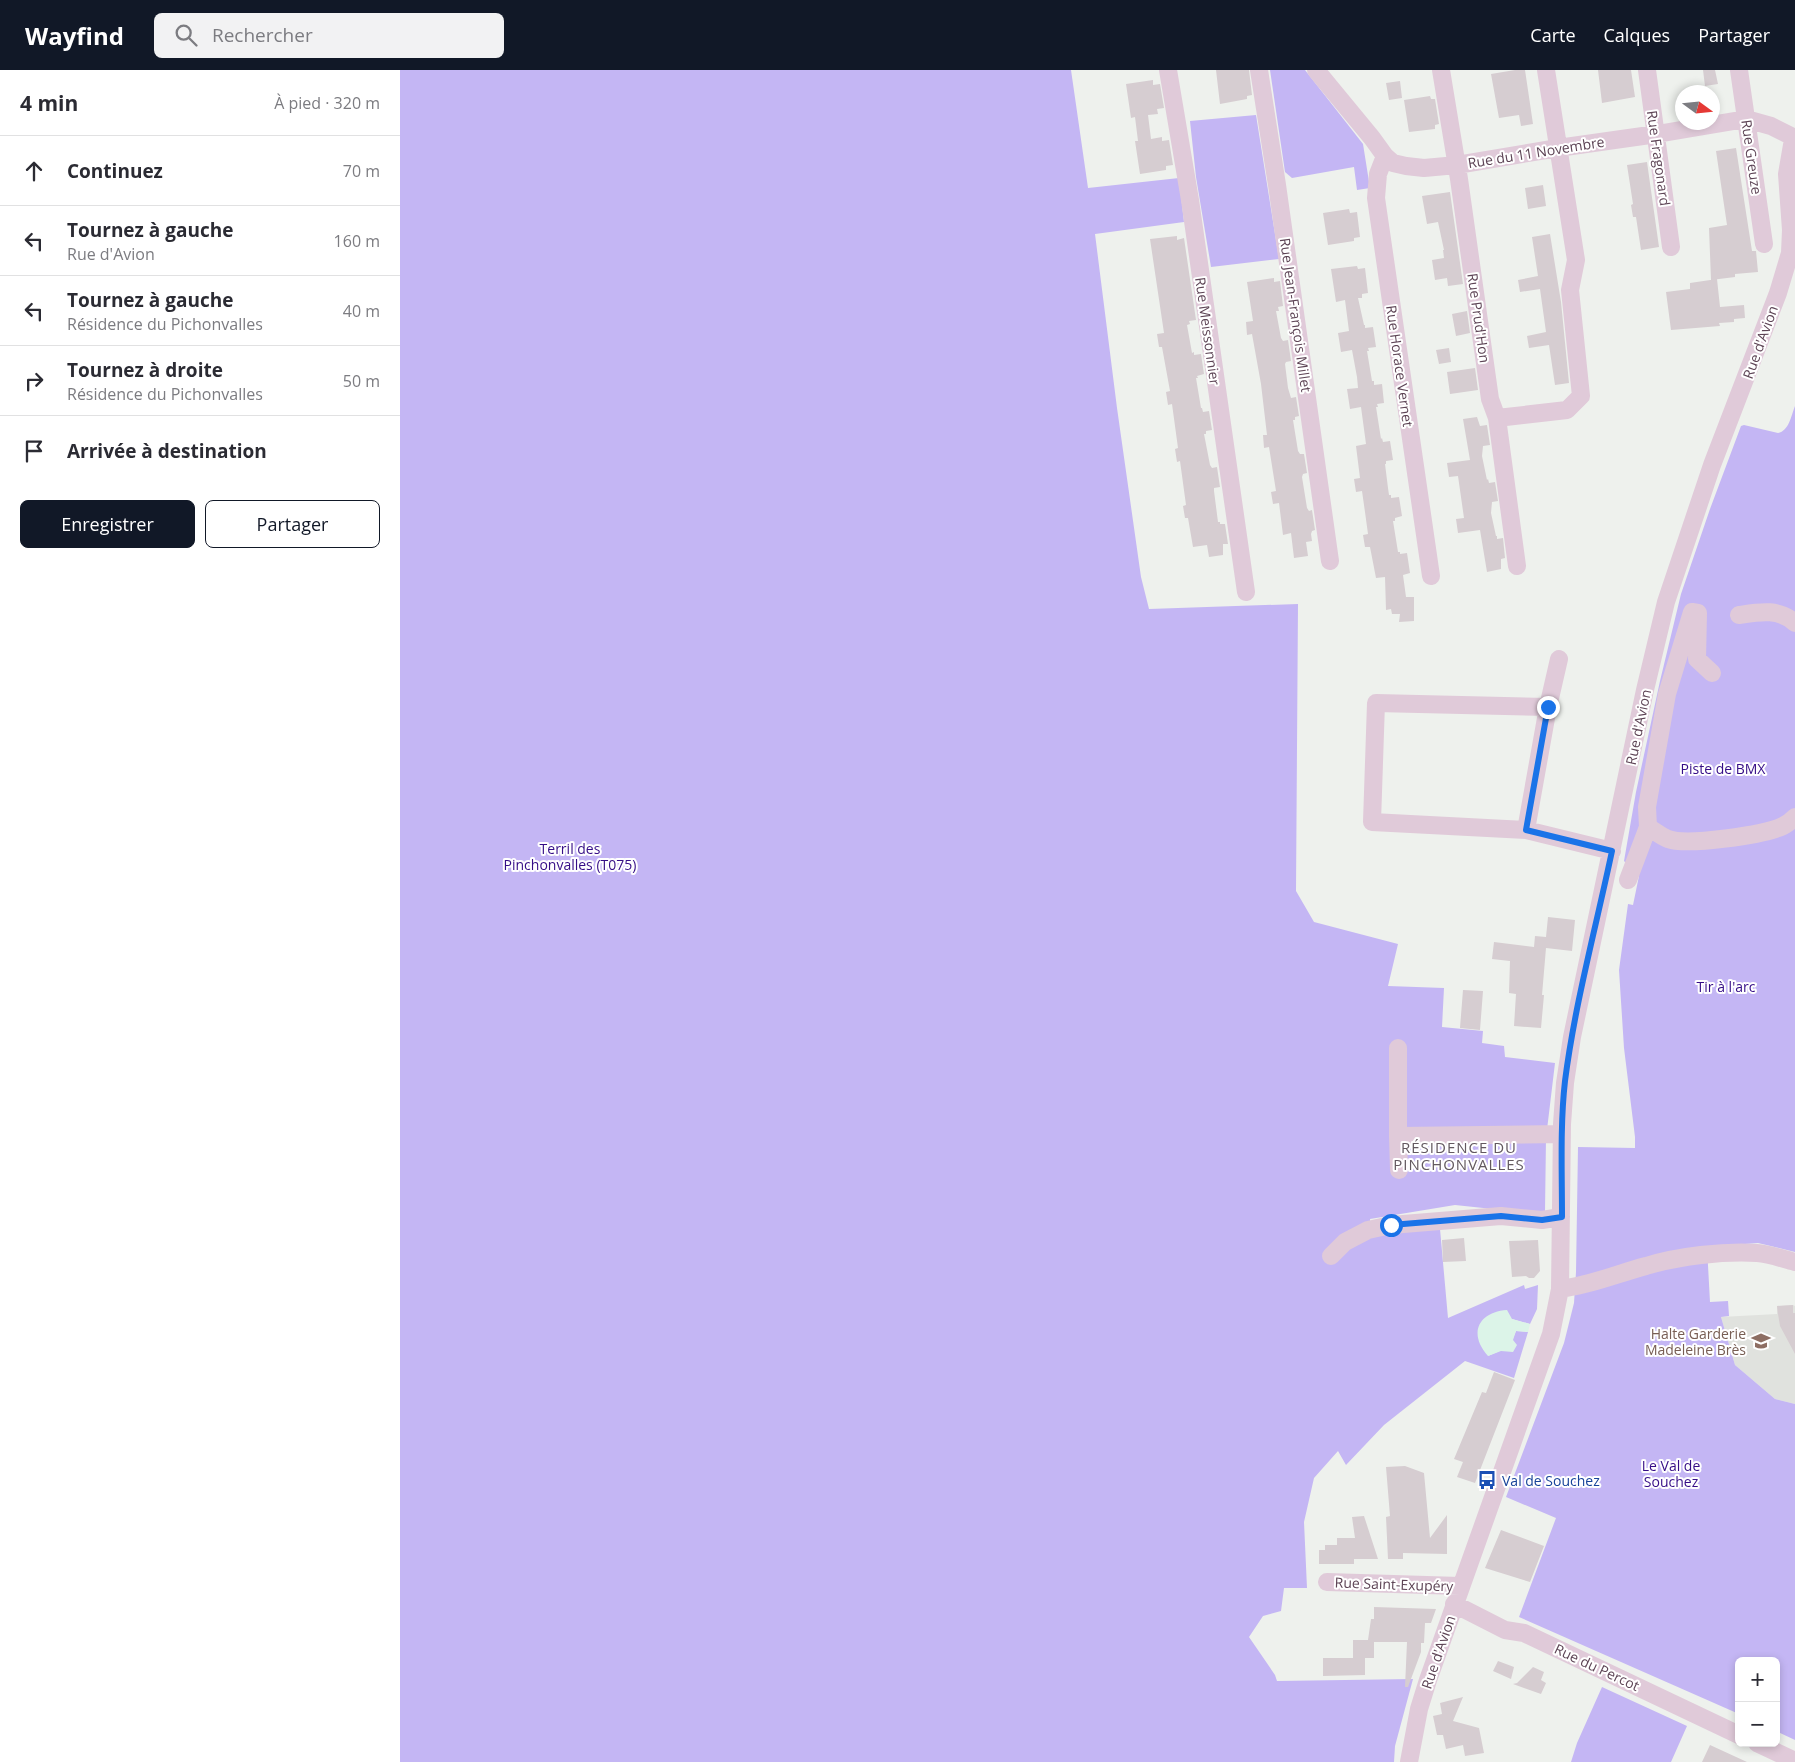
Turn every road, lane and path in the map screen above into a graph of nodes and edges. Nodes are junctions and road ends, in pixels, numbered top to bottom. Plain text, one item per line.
1 (1168, 70) edge
2 (1259, 70) edge
3 (1316, 70) edge
4 (1441, 70) edge
5 (1546, 70) edge
6 (1646, 70) edge
7 (1740, 70) edge
8 (1746, 119) junction
9 (1657, 134) junction
10 (1795, 138) edge
11 (1558, 148) junction
12 (1385, 156) junction
13 (1457, 165) junction
14 (1764, 244) dead end
15 (1671, 247) dead end
16 (1497, 418) junction
17 (1330, 561) dead end
18 (1517, 566) dead end
19 (1431, 576) dead end
20 (1246, 592) dead end
21 (1739, 615) dead end
22 (1795, 623) edge
23 (1559, 659) dead end
24 (1712, 673) dead end
25 (1548, 707) junction
26 (1795, 816) edge
27 (1648, 827) junction
28 (1526, 830) junction
29 (1612, 851) junction
30 (1606, 882) junction
31 (1398, 1048) dead end
32 (1562, 1134) junction
33 (1398, 1136) junction
34 (1399, 1170) dead end
35 (1562, 1217) junction
36 (1331, 1256) dead end
37 (1795, 1262) edge
38 (1560, 1289) junction
39 (1328, 1582) dead end
40 (1457, 1595) junction
41 (1735, 1733) edge
42 (1765, 1747) edge
43 (1795, 1761) edge
44 (1408, 1762) edge

1 - 20 street, Rue Meissonnier
2 - 17 street, Rue Jean-François Millet
3 - 12 street, Rue du 11 Novembre
4 - 13 street, Rue Prud'Hon
5 - 11 street
6 - 9 street, Rue Fragonard
7 - 8 street, Rue Greuze
8 - 9 street, Rue du 11 Novembre
8 - 10 street, Rue du 11 Novembre
8 - 14 street, Rue Greuze
9 - 11 street, Rue du 11 Novembre
9 - 15 street, Rue Fragonard
10 - 29 street, Rue d'Avion
11 - 13 street, Rue du 11 Novembre
11 - 16 street
12 - 13 street, Rue du 11 Novembre
12 - 19 street, Rue Horace Vernet
13 - 16 street, Rue Prud'Hon
16 - 18 street, Rue Prud'Hon
21 - 22 street
23 - 25 street
24 - 27 street
25 - 28 street
25 - 28 street
26 - 27 street
27 - 30 street
28 - 29 street
29 - 30 street, Rue d'Avion
30 - 32 street, Rue d'Avion
31 - 33 street
32 - 33 street
32 - 35 street, Rue d'Avion
33 - 34 street
35 - 36 street
35 - 38 street, Rue d'Avion
37 - 38 street
38 - 40 street, Rue d'Avion
39 - 40 street, Rue Saint-Exupéry
40 - 41 street, Rue du Percot
40 - 44 street, Rue d'Avion
42 - 43 street

